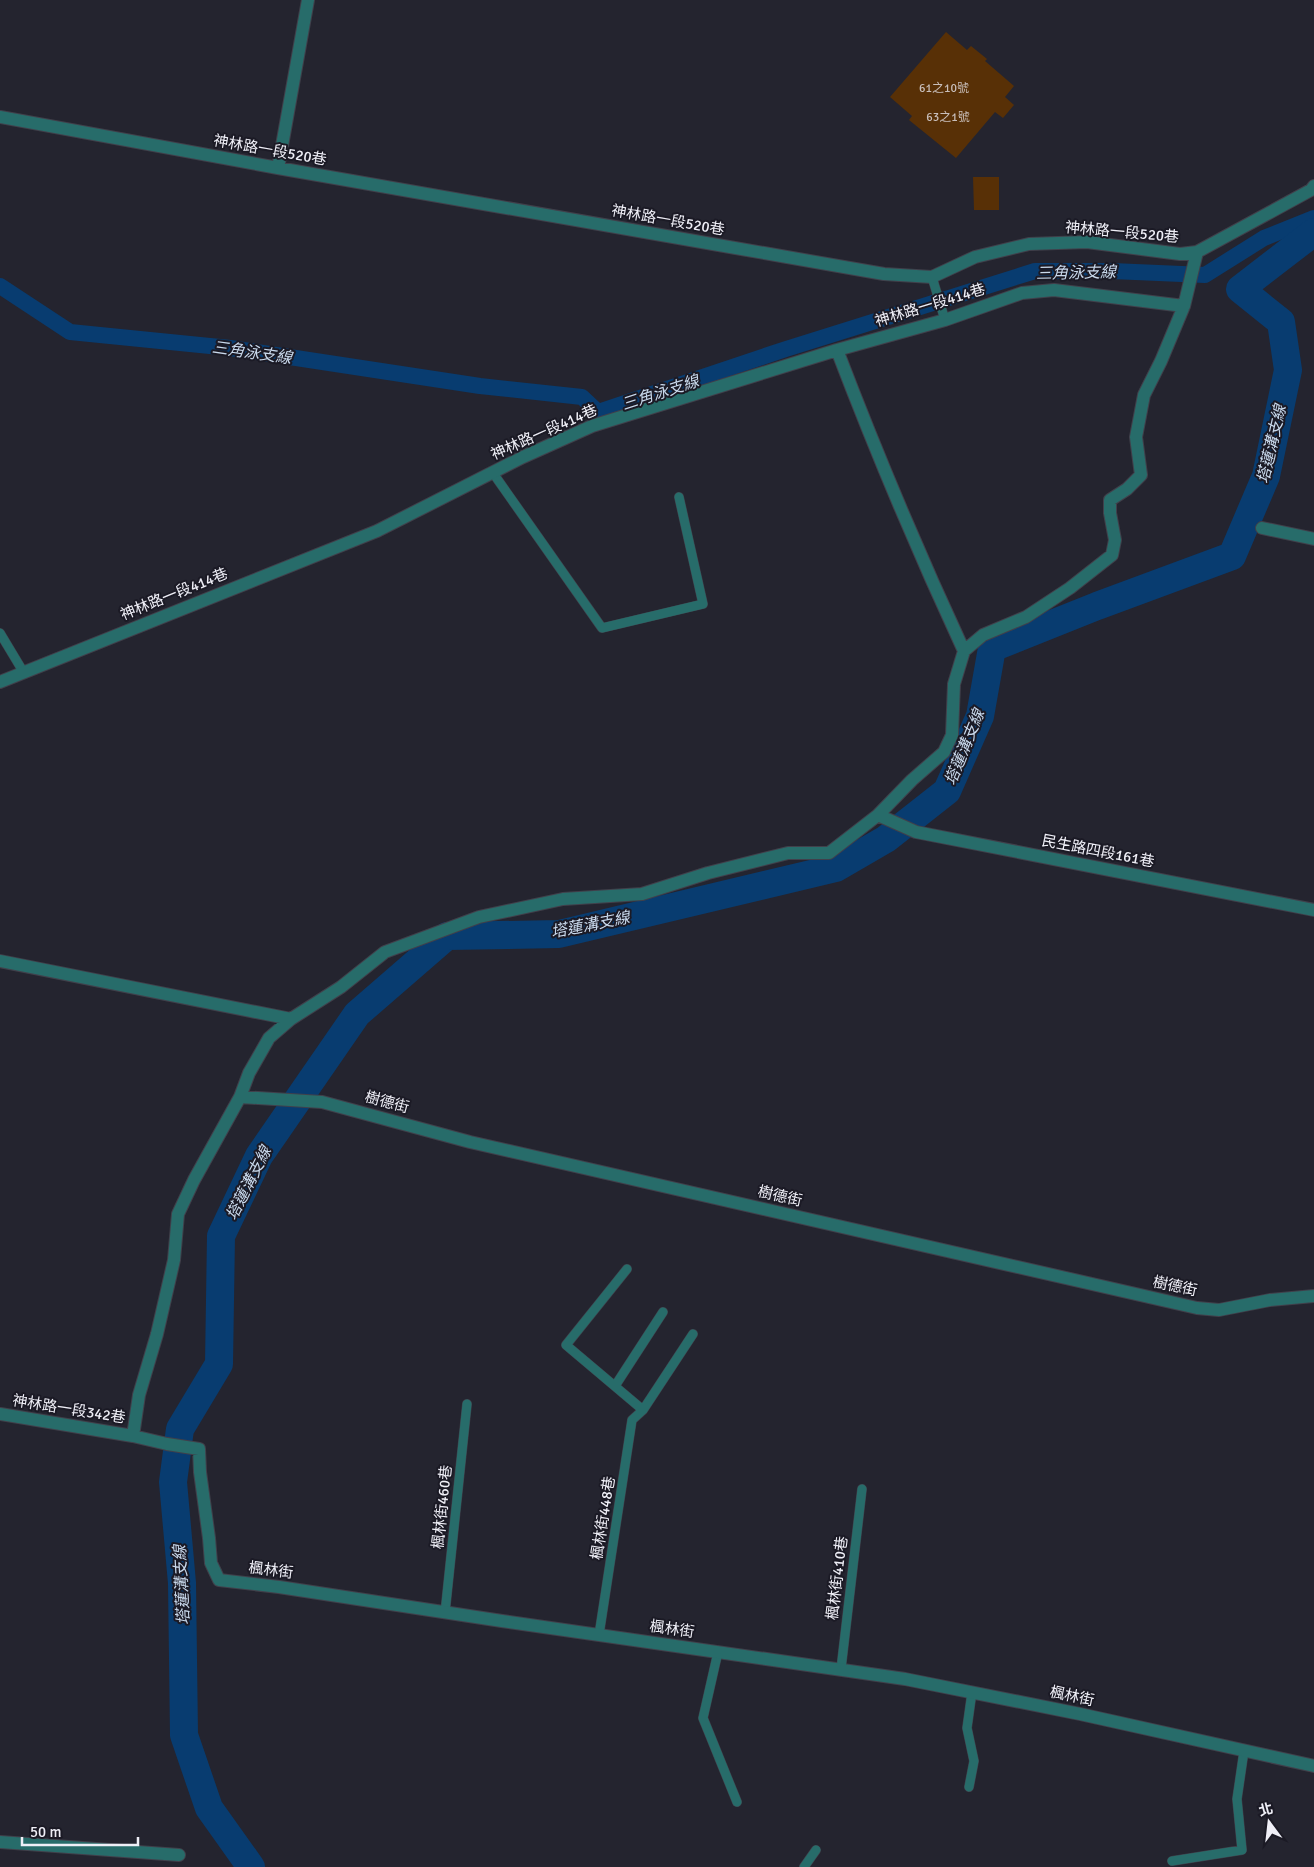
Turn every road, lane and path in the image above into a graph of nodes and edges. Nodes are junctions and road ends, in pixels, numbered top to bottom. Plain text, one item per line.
1 (308, 0) edge
2 (0, 117) edge
3 (278, 168) junction
4 (1314, 186) edge
5 (1197, 252) junction
6 (932, 277) junction
7 (1184, 306) junction
8 (945, 320) junction
9 (837, 350) junction
10 (493, 473) junction
11 (679, 497) dead end
12 (1262, 528) dead end
13 (1314, 539) edge
14 (0, 633) edge
15 (964, 651) junction
16 (24, 673) junction
17 (0, 682) edge
18 (878, 815) junction
19 (1314, 910) edge
20 (0, 961) edge
21 (291, 1019) junction
22 (240, 1097) junction
23 (627, 1269) dead end
24 (1314, 1296) edge
25 (663, 1312) dead end
26 (693, 1334) dead end
27 (615, 1386) junction
28 (467, 1404) dead end
29 (643, 1410) junction
30 (0, 1414) edge
31 (133, 1436) junction
32 (862, 1489) dead end
33 (445, 1613) junction
34 (599, 1635) junction
35 (718, 1652) junction
36 (840, 1670) junction
37 (972, 1692) junction
38 (1244, 1751) junction
39 (1314, 1766) edge
40 (969, 1787) dead end
41 (737, 1802) dead end
42 (0, 1842) edge
43 (816, 1850) dead end
44 (179, 1855) dead end
45 (1172, 1861) dead end
46 (804, 1867) edge

1 - 3 street
2 - 3 street, 神林路一段520巷
3 - 6 street, 神林路一段520巷
4 - 5 street, 神林路一段520巷
5 - 6 street, 神林路一段520巷
5 - 7 street
6 - 8 lane
7 - 8 street, 神林路一段414巷
7 - 15 street
8 - 9 street, 神林路一段414巷
9 - 10 street, 神林路一段414巷
9 - 15 street
10 - 11 lane
10 - 16 street, 神林路一段414巷
12 - 13 street
14 - 16 lane
15 - 18 street
16 - 17 street, 神林路一段414巷
18 - 19 street, 民生路四段161巷
18 - 21 street
20 - 21 street
21 - 22 street
22 - 24 street, 樹德街
22 - 31 street
23 - 27 lane
25 - 27 lane
26 - 29 lane, 楓林街448巷
27 - 29 lane
28 - 33 lane, 楓林街460巷
29 - 34 lane, 楓林街448巷
30 - 31 street, 神林路一段342巷
31 - 33 street, 楓林街
32 - 36 lane, 楓林街410巷
33 - 34 street, 楓林街
34 - 35 street, 楓林街
35 - 36 street, 楓林街
35 - 41 lane
36 - 37 street, 楓林街
37 - 38 street, 楓林街
37 - 40 lane
38 - 39 street, 楓林街
38 - 45 lane
42 - 44 street
43 - 46 lane

